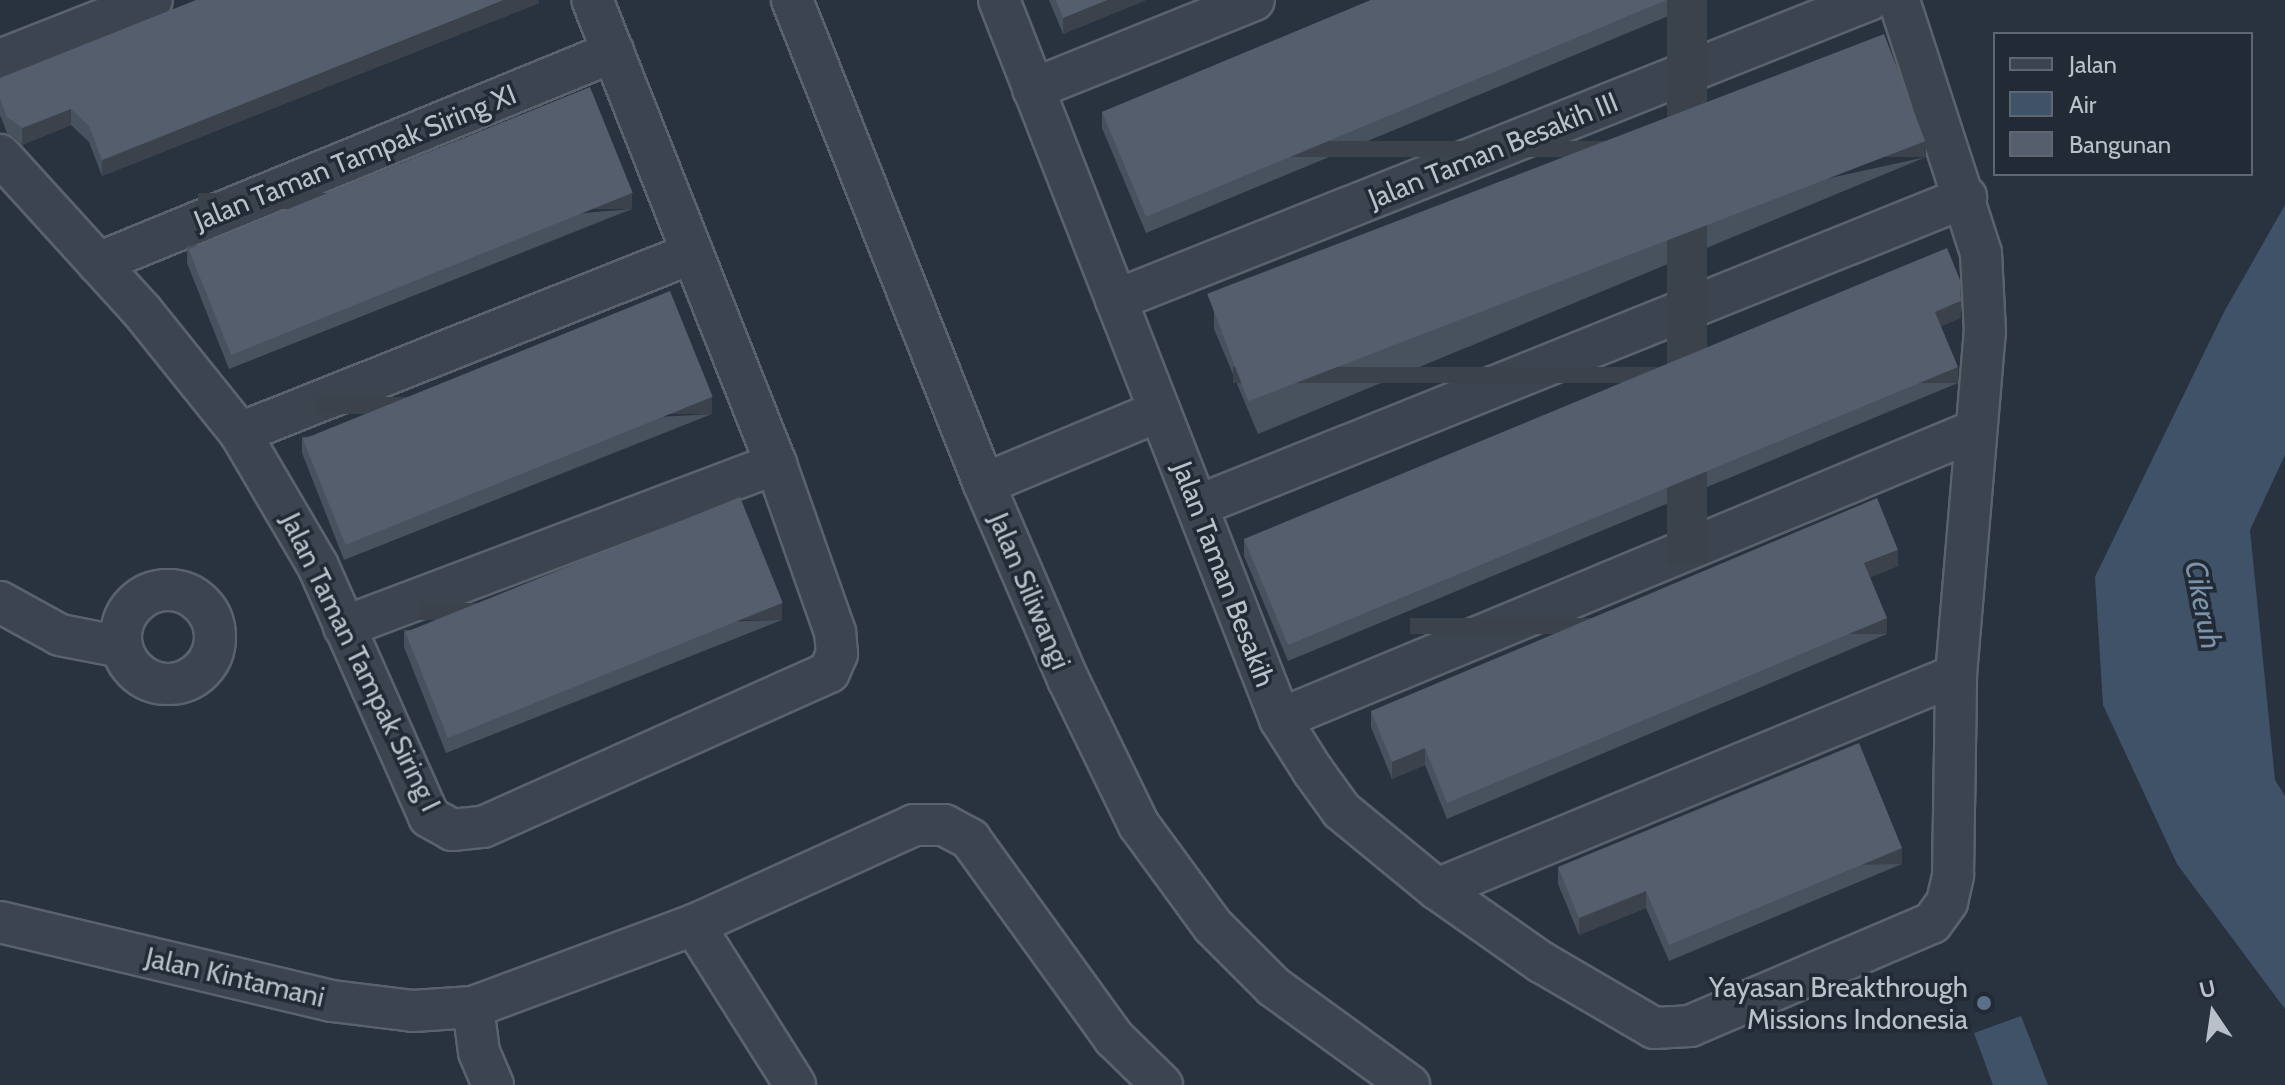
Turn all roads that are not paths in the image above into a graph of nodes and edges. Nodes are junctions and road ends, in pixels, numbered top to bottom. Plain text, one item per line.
1 (152, 0) edge
2 (592, 0) edge
3 (792, 0) edge
4 (999, 0) edge
5 (1254, 0) edge
6 (1869, 0) edge
7 (1899, 0) edge
8 (613, 52) junction
9 (0, 60) edge
10 (1033, 89) junction
11 (0, 155) edge
12 (1966, 197) junction
13 (692, 253) junction
14 (98, 263) junction
15 (1116, 300) junction
16 (1159, 411) junction
17 (1976, 430) junction
18 (240, 433) junction
19 (776, 464) junction
20 (984, 484) junction
21 (1197, 506) junction
22 (0, 602) edge
23 (344, 627) junction
24 (121, 647) dead end
25 (1956, 675) junction
26 (1280, 719) junction
27 (1437, 889) junction
28 (0, 922) edge
29 (694, 925) junction
30 (473, 1007) junction
31 (493, 1085) edge
32 (795, 1085) edge
33 (1162, 1085) edge
34 (1409, 1085) edge

1 - 9 street
2 - 8 street
3 - 20 street, Jalan Siliwangi
4 - 10 street, Jalan Taman Besakih
5 - 10 street
6 - 15 street, Jalan Taman Besakih III
7 - 12 street, Jalan Taman Besakih
8 - 13 street
8 - 14 street, Jalan Taman Tampak Siring XI
10 - 15 street, Jalan Taman Besakih
11 - 14 street, Jalan Taman Tampak Siring I
12 - 17 street, Jalan Taman Besakih
12 - 21 street
13 - 18 street
13 - 19 street
14 - 18 street, Jalan Taman Tampak Siring I
15 - 16 street, Jalan Taman Besakih
16 - 20 street
16 - 21 street, Jalan Taman Besakih
17 - 25 street, Jalan Taman Besakih
17 - 26 street
18 - 23 street, Jalan Taman Tampak Siring I
19 - 23 street
19 - 23 street, Jalan Taman Tampak Siring I
20 - 34 street, Jalan Siliwangi
21 - 26 street, Jalan Taman Besakih
22 - 24 street
25 - 27 street
25 - 27 street, Jalan Taman Besakih
26 - 27 street, Jalan Taman Besakih
28 - 30 street, Jalan Kintamani
29 - 30 street, Jalan Kintamani
29 - 32 street
29 - 33 street, Jalan Kintamani
30 - 31 street

